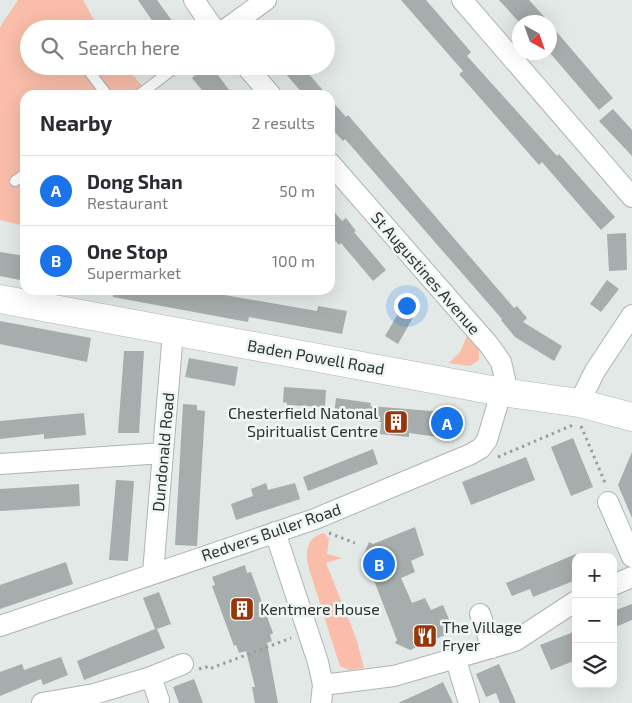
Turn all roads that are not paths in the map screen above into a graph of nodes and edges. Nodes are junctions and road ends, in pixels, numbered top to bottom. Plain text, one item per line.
1 (194, 0) edge
2 (266, 0) edge
3 (462, 0) edge
4 (208, 20) edge
5 (238, 20) edge
6 (92, 75) edge
7 (165, 75) edge
8 (254, 75) edge
9 (103, 90) edge
10 (146, 90) edge
11 (267, 90) edge
12 (335, 169) edge
13 (20, 178) edge
14 (15, 181) dead end
15 (632, 196) edge
16 (0, 299) edge
17 (632, 315) edge
18 (174, 332) junction
19 (502, 392) junction
20 (579, 403) junction
21 (632, 417) edge
22 (163, 453) junction
23 (0, 464) edge
24 (608, 502) road end
25 (275, 532) junction
26 (632, 557) edge
27 (153, 573) junction
28 (632, 577) edge
29 (617, 583) edge
30 (572, 603) edge
31 (480, 614) dead end
32 (0, 626) edge
33 (492, 648) junction
34 (456, 660) junction
35 (184, 664) road end
36 (151, 677) junction
37 (322, 694) edge
38 (160, 700) dead end
39 (42, 703) edge
40 (469, 703) edge

1 - 4 street
2 - 5 street
3 - 15 street
6 - 9 lane
7 - 10 lane
8 - 11 street
12 - 19 street, St Augustines Avenue
13 - 14 lane
16 - 18 street, Baden Powell Road
17 - 20 street
18 - 19 street, Baden Powell Road
18 - 22 street, Dundonald Road
19 - 20 street, Baden Powell Road
19 - 25 street, Redvers Buller Road
20 - 21 street, Baden Powell Road
22 - 23 street
22 - 27 street, Dundonald Road
24 - 26 street
25 - 27 street, Redvers Buller Road
25 - 37 street
27 - 32 street, Redvers Buller Road
28 - 29 street
30 - 33 street
31 - 33 street
33 - 34 street
34 - 37 street
34 - 40 street
35 - 36 street
36 - 38 street
36 - 39 street

